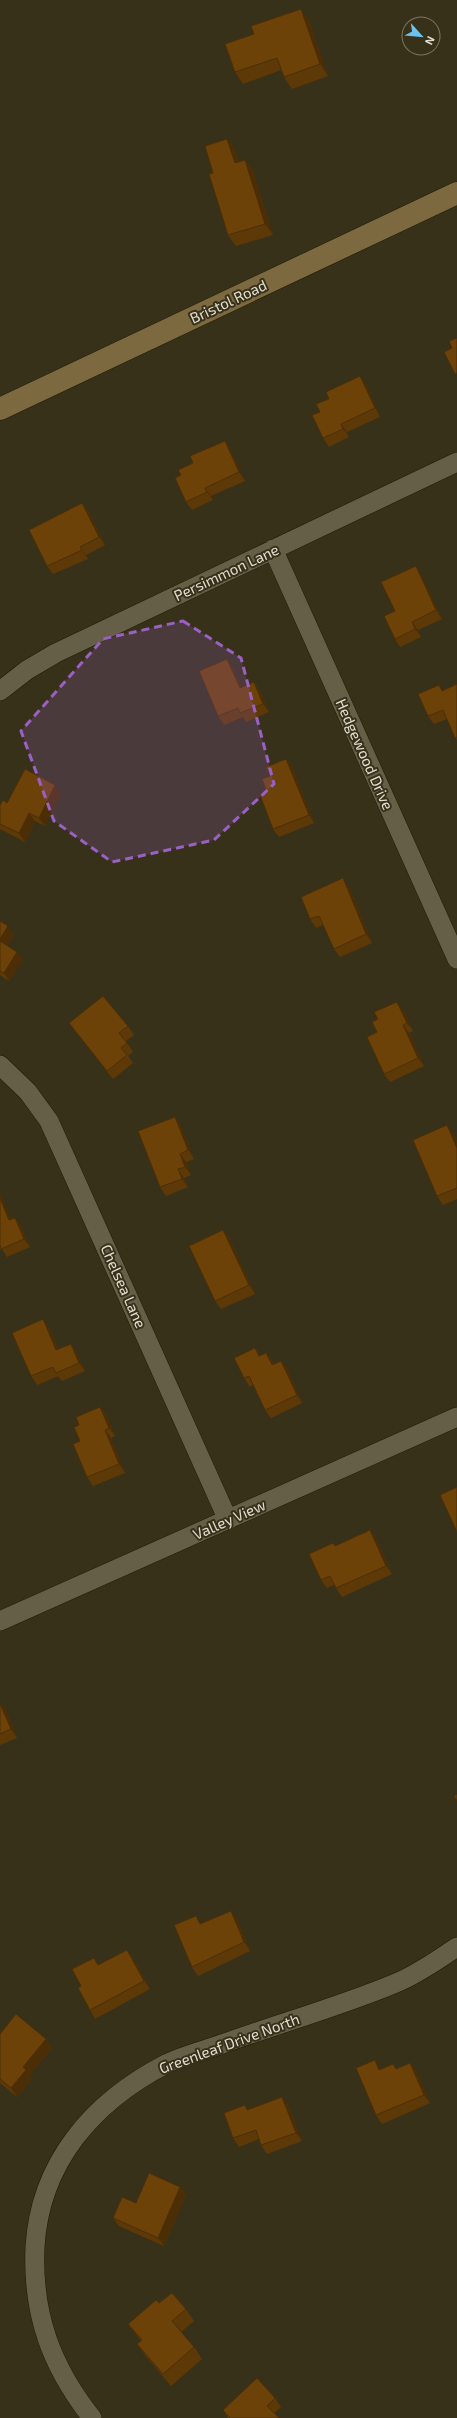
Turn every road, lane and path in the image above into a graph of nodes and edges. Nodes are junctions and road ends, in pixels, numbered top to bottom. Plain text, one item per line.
1 (457, 193) edge
2 (0, 409) edge
3 (457, 462) edge
4 (274, 550) junction
5 (0, 691) edge
6 (457, 959) edge
7 (0, 1065) edge
8 (457, 1417) edge
9 (228, 1520) junction
10 (0, 1621) edge
11 (457, 1948) edge
12 (92, 2418) edge

1 - 2 main road, Bristol Road
3 - 4 street, Persimmon Lane
4 - 5 street, Persimmon Lane
4 - 6 street, Hedgewood Drive
7 - 9 street, Chelsea Lane
8 - 9 street, Valley View
9 - 10 street, Valley View
11 - 12 street, Greenleaf Drive North

